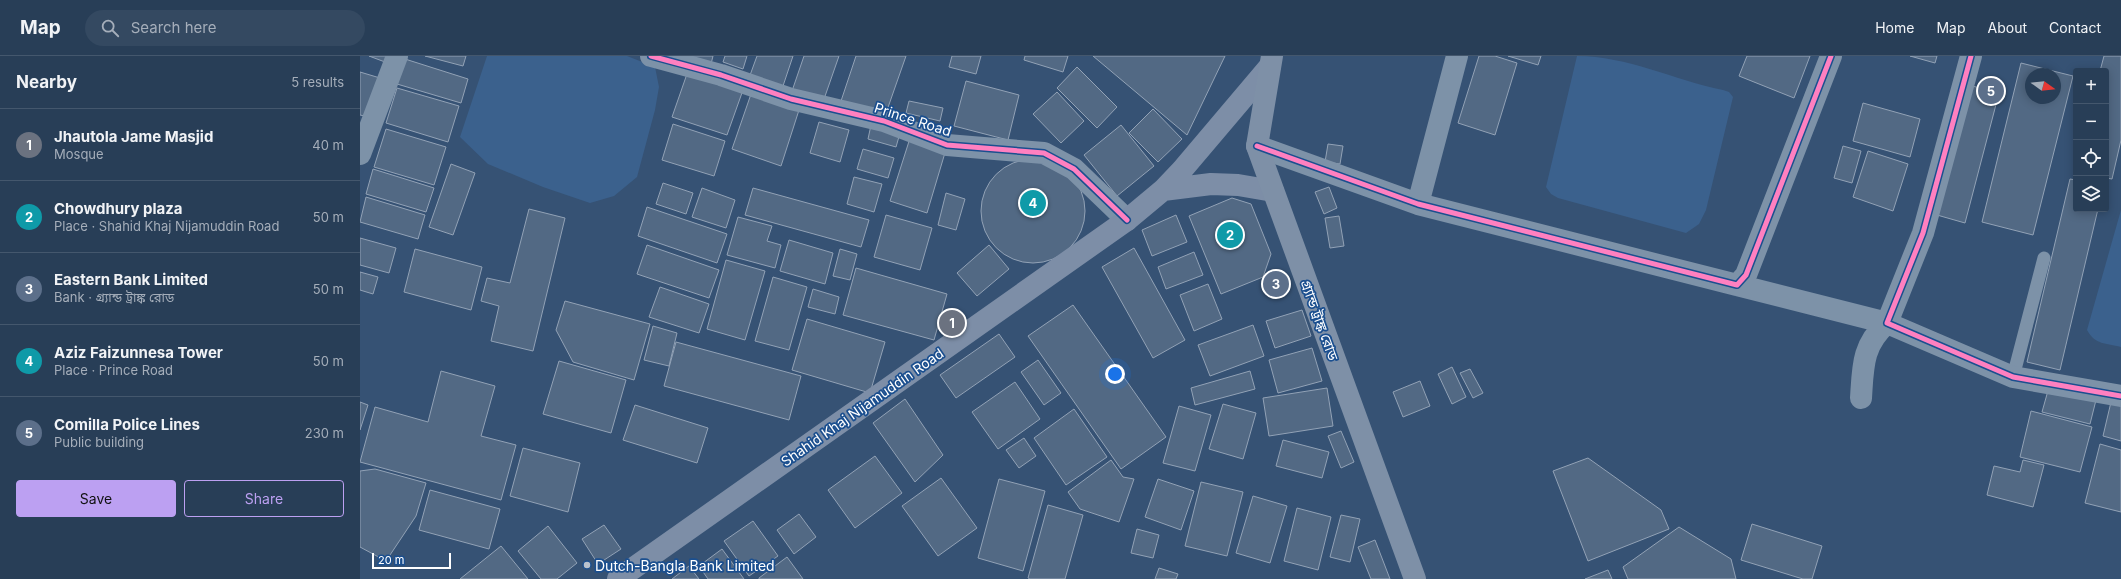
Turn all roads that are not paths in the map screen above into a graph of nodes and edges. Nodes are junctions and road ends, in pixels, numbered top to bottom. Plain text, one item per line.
1 (396, 56) edge
2 (651, 56) edge
3 (1457, 56) edge
4 (1831, 56) edge
5 (1971, 56) edge
6 (1271, 61) edge
7 (1257, 146) junction
8 (360, 154) edge
9 (1163, 190) junction
10 (1273, 191) junction
11 (1418, 204) junction
12 (1127, 220) junction
13 (2044, 258) dead end
14 (1737, 286) junction
15 (1887, 323) junction
16 (2013, 377) junction
17 (2121, 396) edge
18 (1861, 398) dead end
19 (618, 579) edge
20 (1415, 579) edge

1 - 8 street
2 - 12 street, Prince Road
3 - 11 street
4 - 14 street
5 - 15 street
6 - 7 highway, গ্র্যান্ড ট্রাঙ্ক রোড
6 - 9 main road, Shahid Khaj Nijamuddin Road
7 - 10 highway, গ্র্যান্ড ট্রাঙ্ক রোড
7 - 11 street
9 - 10 main road
9 - 12 main road, Shahid Khaj Nijamuddin Road
10 - 20 highway, গ্র্যান্ড ট্রাঙ্ক রোড
11 - 14 street
12 - 19 main road, Shahid Khaj Nijamuddin Road
13 - 16 lane
14 - 15 street
15 - 16 street
15 - 18 street
16 - 17 street

